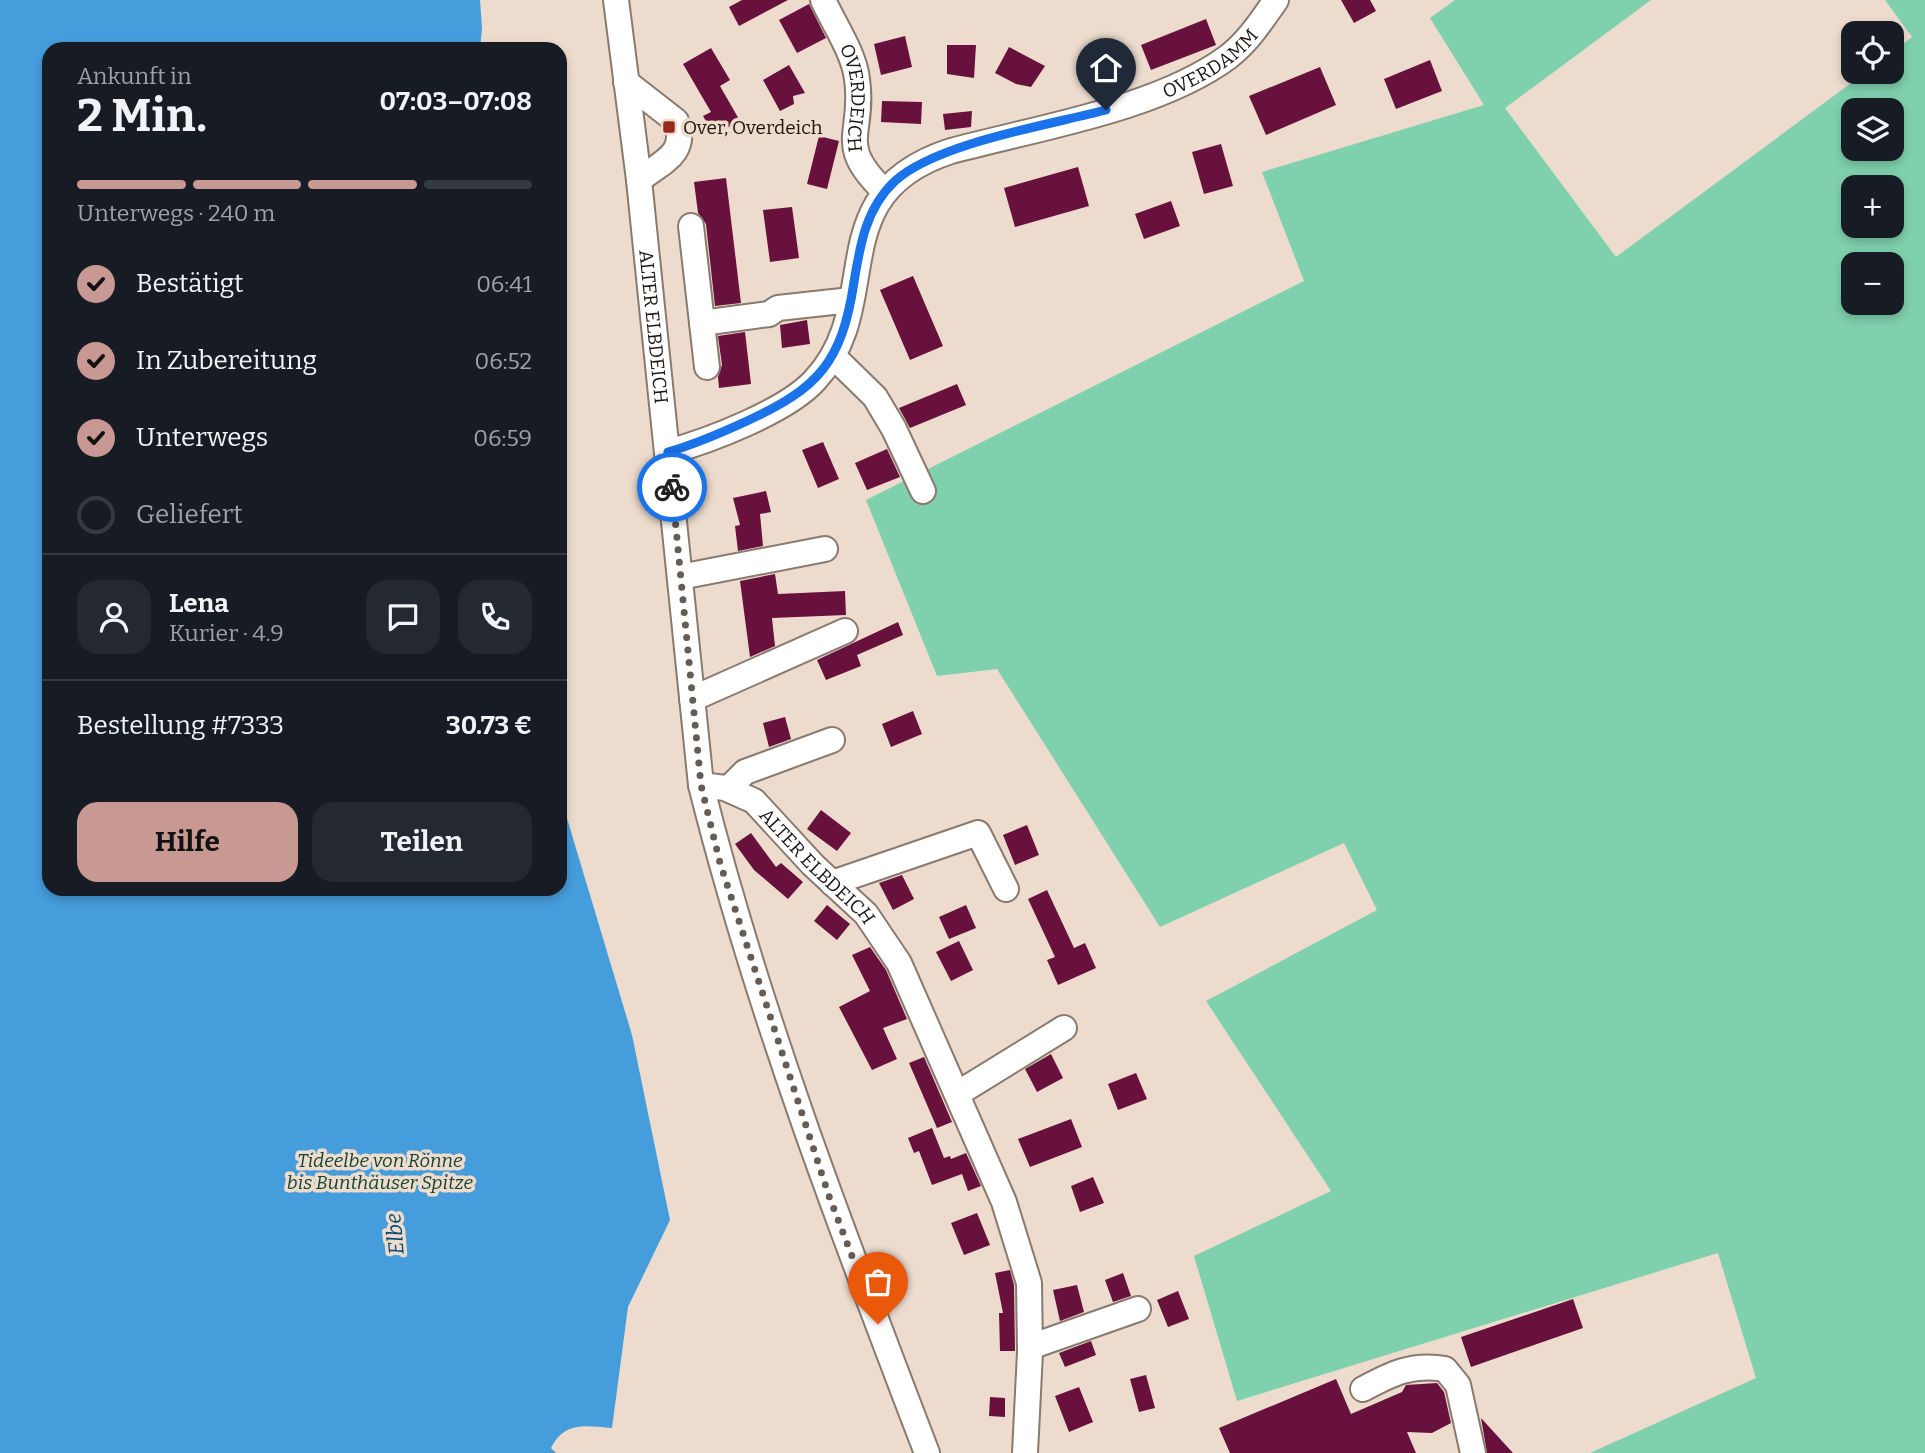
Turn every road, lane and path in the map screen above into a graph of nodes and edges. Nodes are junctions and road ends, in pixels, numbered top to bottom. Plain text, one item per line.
1 (616, 0) edge
2 (823, 0) edge
3 (1276, 0) edge
4 (626, 82) junction
5 (639, 180) junction
6 (885, 191) junction
7 (691, 226) dead end
8 (851, 300) junction
9 (702, 323) junction
10 (833, 356) junction
11 (707, 367) dead end
12 (668, 452) junction
13 (922, 491) dead end
14 (825, 549) dead end
15 (680, 577) junction
16 (845, 631) dead end
17 (692, 699) junction
18 (832, 740) dead end
19 (701, 785) junction
20 (728, 789) junction
21 (832, 883) junction
22 (1006, 889) dead end
23 (1064, 1028) dead end
24 (957, 1094) junction
25 (1138, 1309) dead end
26 (1030, 1348) junction
27 (1363, 1389) dead end
28 (927, 1453) edge
29 (1025, 1453) edge
30 (1472, 1453) edge

1 - 4 street, ALTER ELBDEICH
2 - 6 street, OVERDEICH
3 - 6 street, OVERDAMM
4 - 5 street, ALTER ELBDEICH
4 - 5 street
5 - 12 street, ALTER ELBDEICH
6 - 8 street, OVERDAMM
7 - 9 street
8 - 9 street
8 - 10 street, OVERDAMM
9 - 11 street
10 - 12 street, OVERDAMM
10 - 13 street
12 - 15 street, ALTER ELBDEICH
14 - 15 street
15 - 17 street, ALTER ELBDEICH
16 - 17 street
17 - 19 street, ALTER ELBDEICH
18 - 20 street
19 - 20 street, ALTER ELBDEICH
19 - 28 street
20 - 21 street, ALTER ELBDEICH
21 - 22 street
21 - 24 street, ALTER ELBDEICH
23 - 24 street
24 - 26 street, ALTER ELBDEICH
25 - 26 street
26 - 29 street, ALTER ELBDEICH
27 - 30 street

